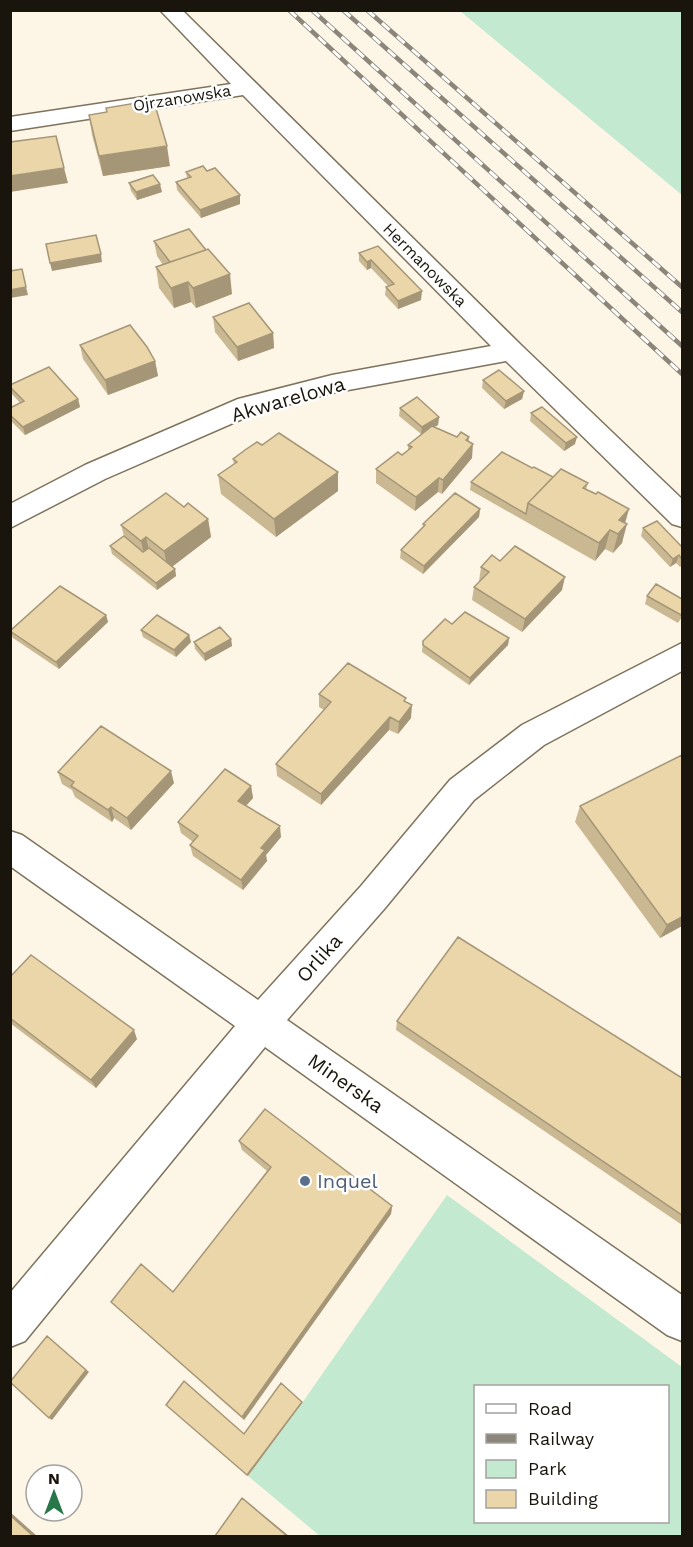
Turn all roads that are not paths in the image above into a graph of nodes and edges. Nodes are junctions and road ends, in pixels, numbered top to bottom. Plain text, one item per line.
1 (170, 10) edge
2 (246, 88) junction
3 (10, 124) edge
4 (512, 351) junction
5 (682, 516) edge
6 (10, 517) edge
7 (682, 656) edge
8 (10, 846) edge
9 (261, 1023) junction
10 (682, 1320) edge
11 (10, 1326) edge

1 - 2 street, Hermanowska
2 - 3 street, Ojrzanowska
2 - 4 street, Hermanowska
4 - 5 street, Hermanowska
4 - 6 street, Akwarelowa
7 - 9 street, Orlika
8 - 9 street, Minerska
9 - 10 street, Minerska
9 - 11 street, Orlika

